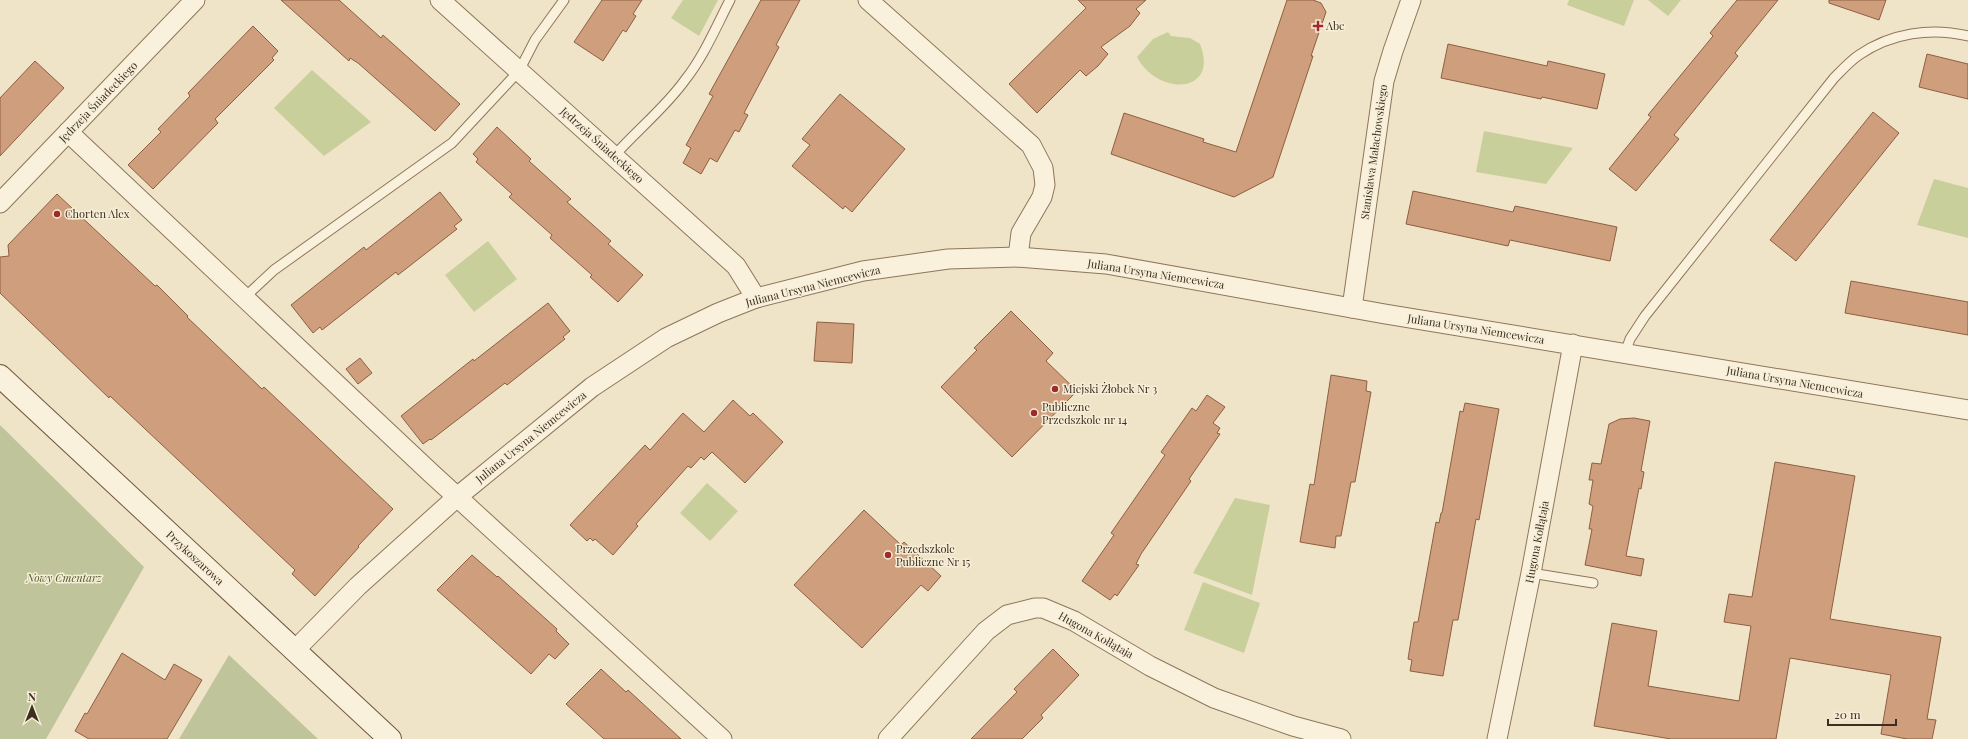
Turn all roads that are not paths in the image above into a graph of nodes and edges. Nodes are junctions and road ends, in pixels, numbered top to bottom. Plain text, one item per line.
1 (195, 0) edge
2 (440, 0) edge
3 (564, 0) edge
4 (730, 0) edge
5 (868, 0) edge
6 (1412, 0) edge
7 (1968, 36) edge
8 (519, 71) junction
9 (68, 132) junction
10 (614, 156) junction
11 (0, 203) edge
12 (1018, 257) junction
13 (244, 298) junction
14 (756, 298) junction
15 (1352, 308) junction
16 (1573, 344) junction
17 (1625, 353) junction
18 (0, 376) edge
19 (1968, 410) edge
20 (457, 497) junction
21 (1531, 573) junction
22 (1593, 583) dead end
23 (294, 650) junction
24 (390, 739) edge
25 (722, 739) edge
26 (888, 739) edge
27 (1341, 739) edge
28 (1498, 739) edge

1 - 9 street, Jędrzeja Śniadeckiego
2 - 8 street, Jędrzeja Śniadeckiego
3 - 8 lane
4 - 10 lane
5 - 12 street
6 - 15 street, Stanisława Małachowskiego
7 - 17 lane
8 - 10 street, Jędrzeja Śniadeckiego
8 - 13 lane
9 - 11 street, Jędrzeja Śniadeckiego
9 - 13 street
10 - 14 street, Jędrzeja Śniadeckiego
12 - 14 street, Juliana Ursyna Niemcewicza
12 - 15 street, Juliana Ursyna Niemcewicza
13 - 20 street
14 - 20 street, Juliana Ursyna Niemcewicza
15 - 16 street, Juliana Ursyna Niemcewicza
16 - 17 street, Juliana Ursyna Niemcewicza
16 - 21 street, Hugona Kołłątaja
17 - 19 street, Juliana Ursyna Niemcewicza
18 - 23 street, Przykoszarowa
20 - 23 street, Juliana Ursyna Niemcewicza
20 - 25 street
21 - 22 lane
21 - 28 street, Hugona Kołłątaja
23 - 24 street, Przykoszarowa
26 - 27 street, Hugona Kołłątaja

